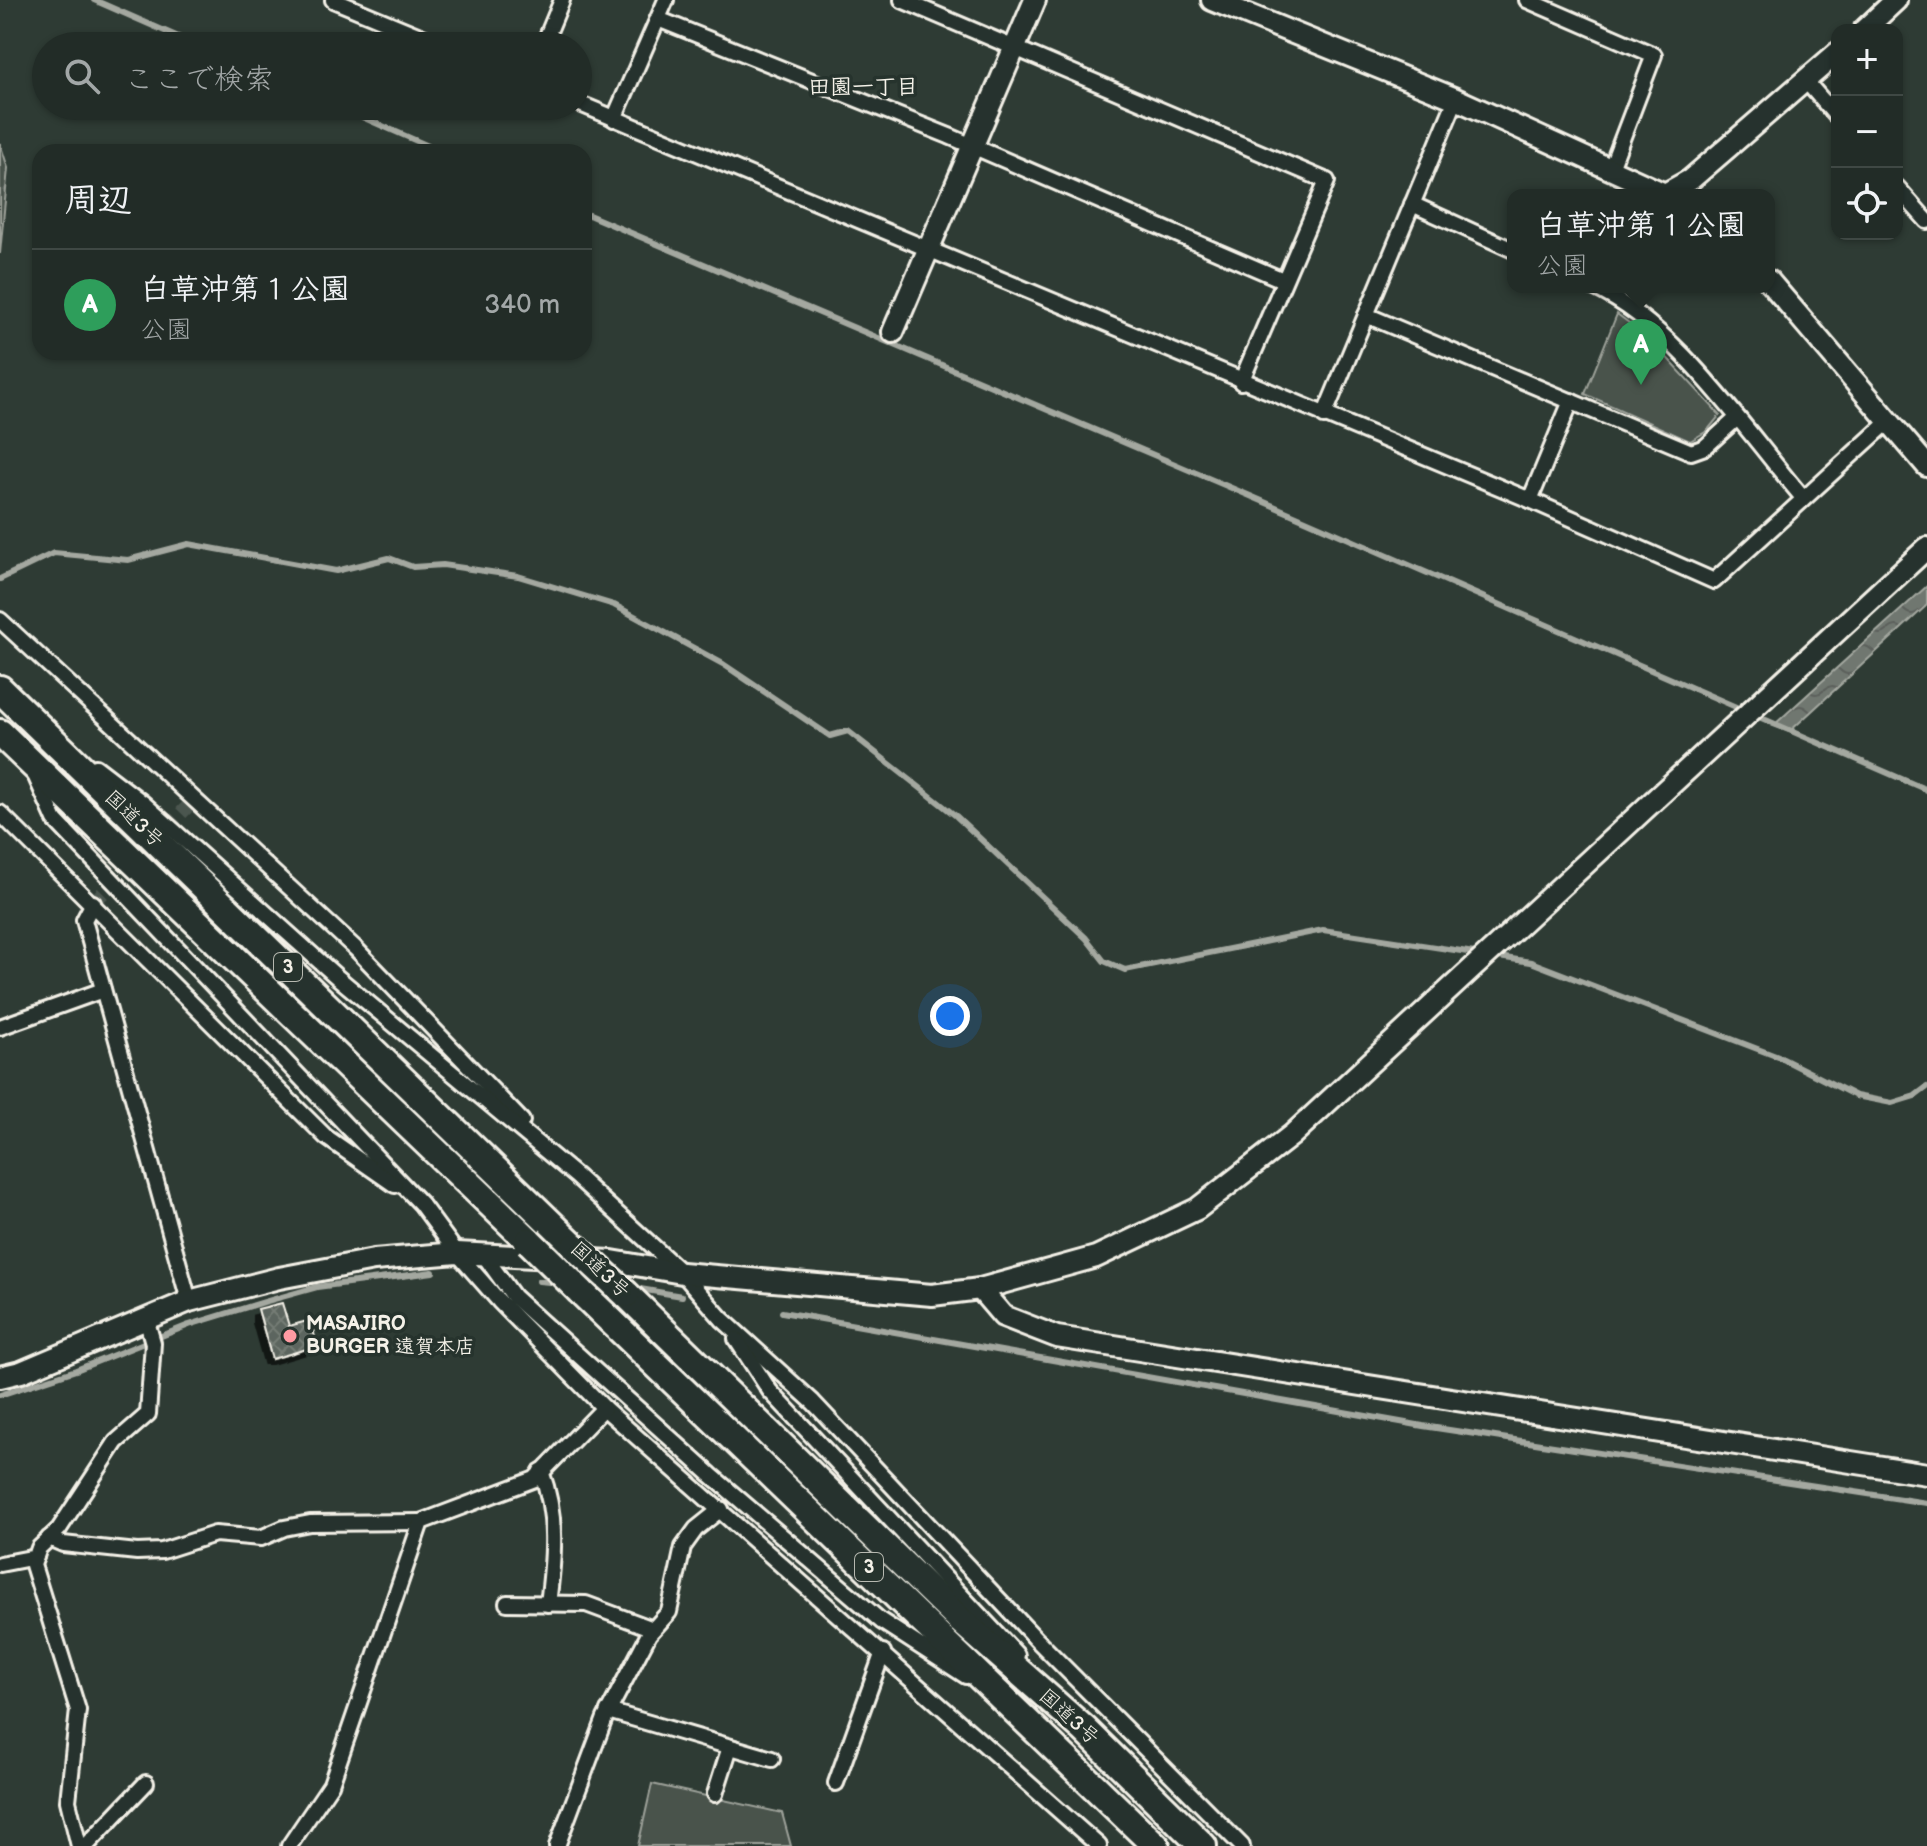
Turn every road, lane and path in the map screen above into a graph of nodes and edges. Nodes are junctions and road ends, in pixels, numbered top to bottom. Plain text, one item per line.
1 (333, 0) edge
2 (562, 0) edge
3 (666, 0) edge
4 (902, 0) edge
5 (1035, 0) edge
6 (1212, 0) edge
7 (1527, 0) edge
8 (1896, 0) edge
9 (658, 19) junction
10 (1870, 24) edge
11 (410, 32) edge
12 (549, 32) edge
13 (1013, 46) junction
14 (1831, 58) edge
15 (1805, 80) junction
16 (1456, 99) junction
17 (592, 109) edge
18 (1831, 110) edge
19 (614, 119) junction
20 (970, 146) junction
21 (1611, 168) junction
22 (1654, 189) edge
23 (1676, 189) edge
24 (1903, 194) edge
25 (1412, 204) junction
26 (1927, 221) edge
27 (1507, 247) edge
28 (927, 250) junction
29 (1283, 280) junction
30 (1775, 288) edge
31 (1603, 293) edge
32 (1366, 315) junction
33 (893, 332) dead end
34 (1241, 382) junction
35 (1571, 401) junction
36 (1324, 416) junction
37 (1736, 419) junction
38 (1889, 421) junction
39 (1924, 456) edge
40 (1803, 498) junction
41 (1530, 500) junction
42 (1927, 548) edge
43 (0, 620) edge
44 (8, 696) edge
45 (0, 733) edge
46 (29, 762) junction
47 (0, 813) edge
48 (93, 903) junction
49 (103, 990) junction
50 (0, 1027) edge
51 (576, 1176) junction
52 (421, 1204) junction
53 (457, 1253) junction
54 (483, 1254) junction
55 (682, 1273) junction
56 (980, 1289) junction
57 (189, 1301) junction
58 (146, 1318) junction
59 (722, 1319) junction
60 (0, 1377) edge
61 (604, 1408) junction
62 (541, 1471) junction
63 (1927, 1474) edge
64 (721, 1509) junction
65 (421, 1522) junction
66 (49, 1538) junction
67 (36, 1557) junction
68 (0, 1564) edge
69 (507, 1603) dead end
70 (548, 1604) junction
71 (653, 1629) junction
72 (883, 1652) junction
73 (1009, 1704) junction
74 (608, 1711) junction
75 (1084, 1729) junction
76 (730, 1747) junction
77 (772, 1759) dead end
78 (146, 1783) dead end
79 (836, 1783) dead end
80 (715, 1794) dead end
81 (79, 1846) edge
82 (86, 1846) edge
83 (289, 1846) edge
84 (557, 1846) edge
85 (1099, 1846) edge
86 (1156, 1846) edge
87 (1203, 1846) edge
88 (1242, 1846) edge

1 - 11 street
2 - 12 street
3 - 9 street
4 - 13 street
5 - 13 street
6 - 16 street
7 - 21 street
8 - 10 street
9 - 19 street
9 - 20 street
13 - 20 street
13 - 29 street
14 - 15 street
15 - 18 street
15 - 23 street
16 - 21 street
16 - 25 street
17 - 19 street
19 - 28 street
20 - 28 street
20 - 29 street
21 - 22 street
24 - 26 street
25 - 27 street
25 - 32 street
28 - 33 street
28 - 34 street
29 - 34 street
30 - 38 street
31 - 37 street
32 - 35 street
32 - 36 street
34 - 36 street
35 - 37 street
35 - 41 street
36 - 41 street
37 - 40 street
38 - 39 street
38 - 40 street
40 - 41 street
42 - 56 street
43 - 51 street
44 - 51 street
44 - 75 highway, 国道3号 / 3, bridge
45 - 46 highway, 国道3号 / 3
46 - 52 street
46 - 73 highway, 国道3号 / 3, bridge
47 - 48 street
48 - 49 street
48 - 52 street
49 - 50 street
49 - 57 street
51 - 55 street
52 - 53 street
53 - 54 street
53 - 57 street
53 - 61 street
54 - 55 street
54 - 73 street
55 - 56 street
55 - 59 street
56 - 63 street
57 - 58 street
58 - 60 street
58 - 66 street
59 - 75 street
59 - 88 street
61 - 62 street
61 - 64 street
62 - 65 street
62 - 70 street
64 - 71 street
64 - 72 street
65 - 66 street
65 - 83 street
66 - 67 street
67 - 68 street
67 - 81 street
69 - 70 street
70 - 71 street
71 - 74 street
72 - 79 street
72 - 85 street
73 - 86 highway, 国道3号 / 3
74 - 76 street
74 - 84 street
75 - 87 highway, 国道3号 / 3
76 - 77 street
76 - 80 street
78 - 82 street

